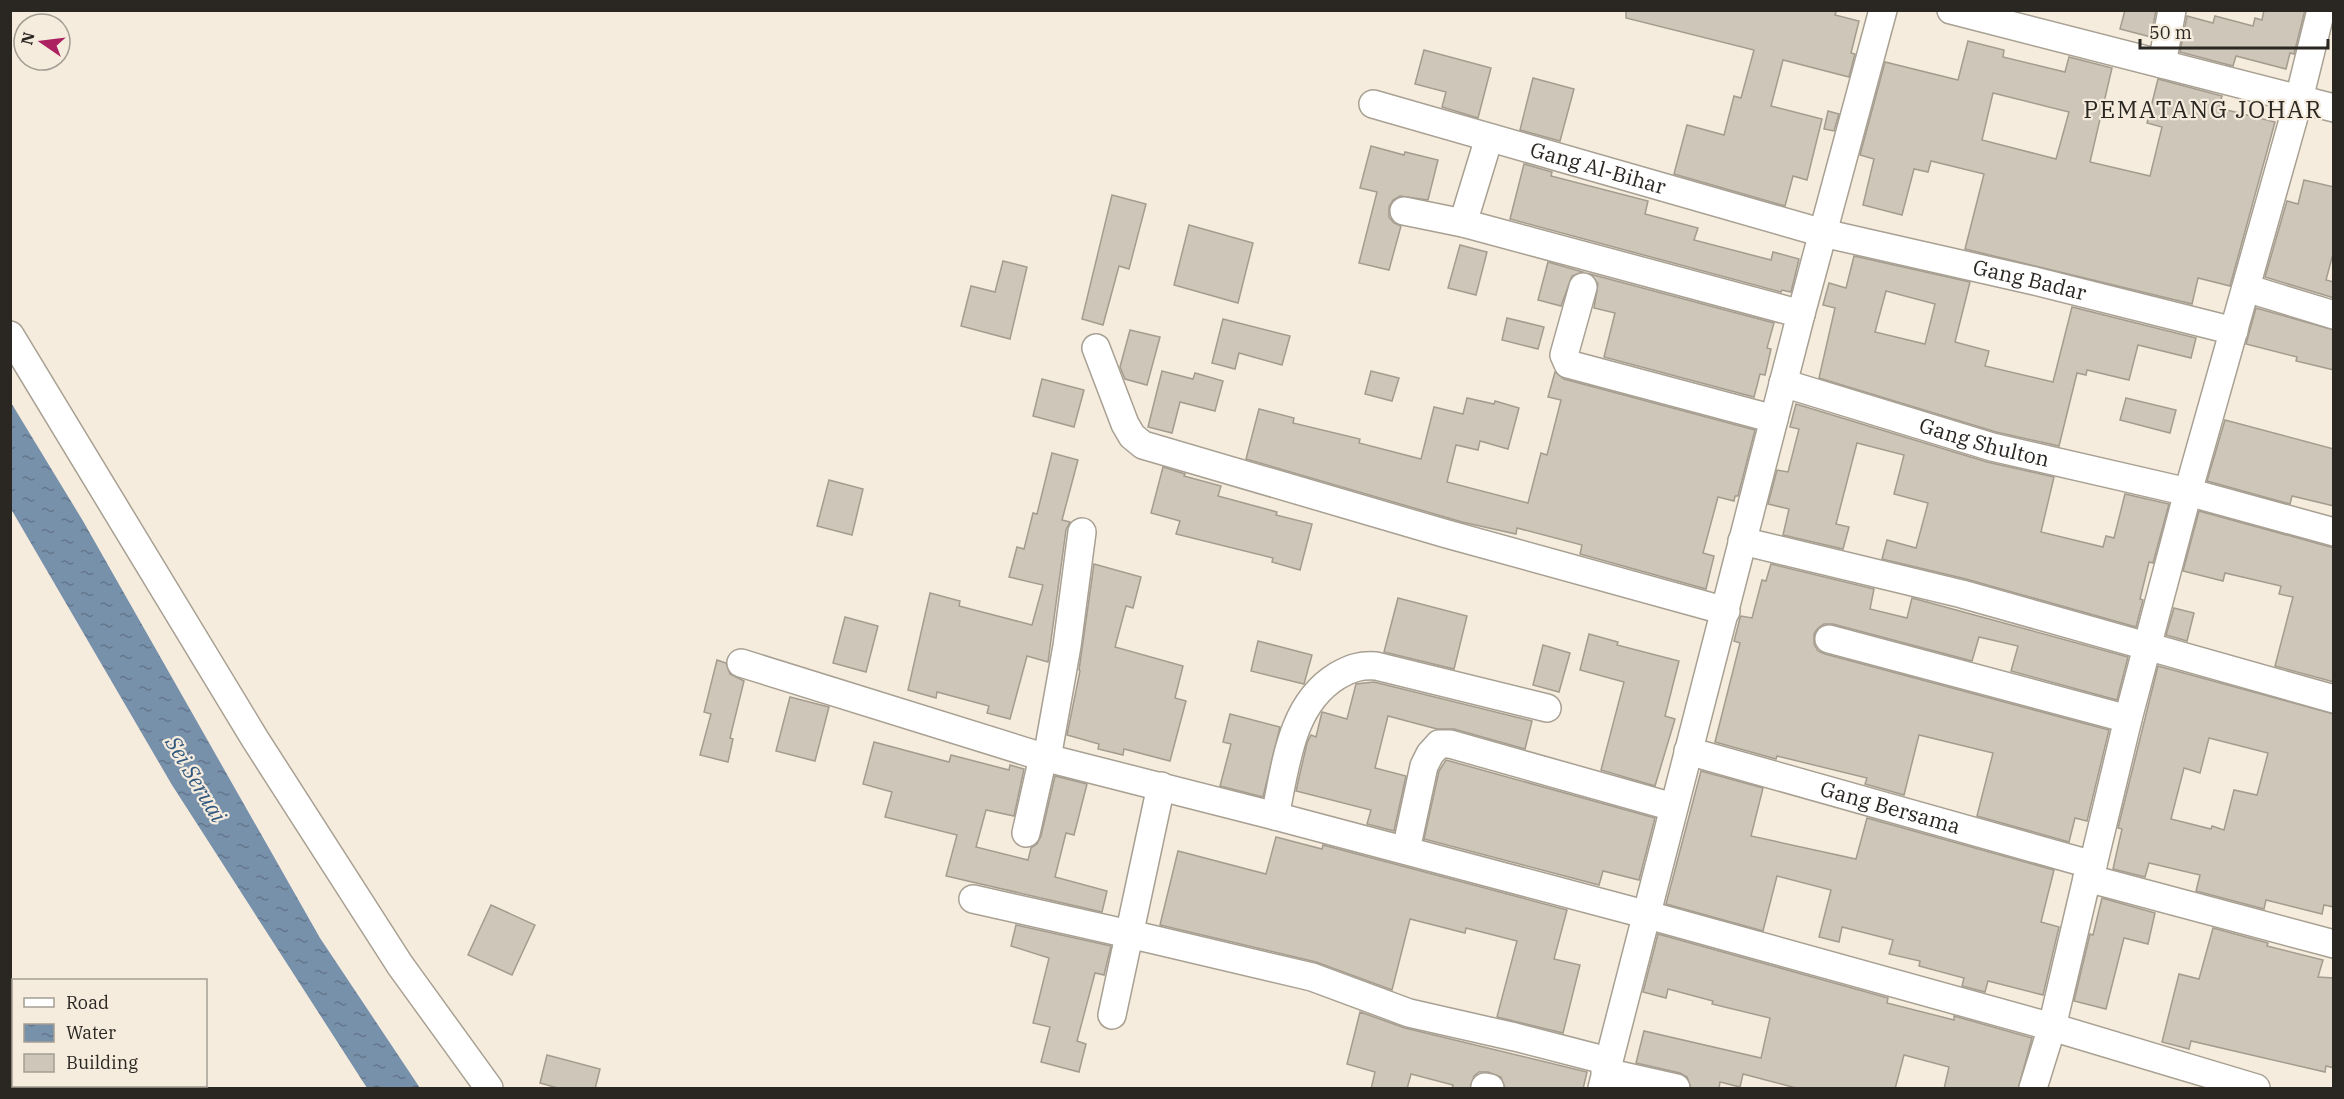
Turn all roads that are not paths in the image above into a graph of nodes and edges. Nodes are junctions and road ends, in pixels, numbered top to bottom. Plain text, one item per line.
1 (1883, 10) edge
2 (1951, 10) edge
3 (2172, 10) edge
4 (2321, 10) edge
5 (2162, 64) junction
6 (2300, 99) junction
7 (1373, 104) dead end
8 (2334, 108) edge
9 (1489, 138) junction
10 (1404, 212) dead end
11 (1463, 223) junction
12 (1822, 233) junction
13 (1583, 287) dead end
14 (2246, 288) junction
15 (1801, 314) junction
16 (2334, 315) edge
17 (2234, 331) junction
18 (10, 335) edge
19 (1095, 348) dead end
20 (1783, 383) junction
21 (1774, 419) junction
22 (2188, 492) junction
23 (1082, 532) dead end
24 (2334, 532) edge
25 (1742, 541) junction
26 (1726, 611) junction
27 (1830, 639) dead end
28 (2147, 645) junction
29 (741, 663) dead end
30 (2334, 699) edge
31 (1547, 708) dead end
32 (2128, 718) junction
33 (1688, 751) junction
34 (1045, 758) junction
35 (1161, 786) junction
36 (1673, 807) junction
37 (1275, 816) junction
38 (1026, 833) dead end
39 (1406, 850) junction
40 (2090, 872) junction
41 (973, 899) dead end
42 (1648, 915) junction
43 (1130, 934) junction
44 (2334, 944) edge
45 (1112, 1015) dead end
46 (2052, 1027) junction
47 (1605, 1074) edge
48 (2215, 1083) edge
49 (489, 1089) edge
50 (1676, 1089) edge
51 (2033, 1089) edge
52 (2256, 1089) edge

1 - 12 street
2 - 5 street
3 - 5 street
4 - 6 street
5 - 6 street
6 - 8 street
6 - 14 street
7 - 9 street, Gang Al-Bihar
9 - 11 street
9 - 12 street, Gang Al-Bihar
10 - 11 street
11 - 15 street
12 - 15 street
12 - 17 street, Gang Badar
13 - 21 street
14 - 16 street
14 - 17 street
15 - 20 street
17 - 22 street
18 - 49 street
19 - 26 street
20 - 21 street
20 - 22 street, Gang Shulton
21 - 25 street
22 - 24 street, Gang Shulton
22 - 28 street
23 - 34 street
25 - 26 street
25 - 28 street
26 - 33 street
27 - 32 street
28 - 30 street
28 - 32 street
29 - 34 street
31 - 37 street
32 - 40 street
33 - 36 street
33 - 40 street, Gang Bersama
34 - 35 street
34 - 38 street
35 - 37 street
35 - 43 street
36 - 39 street
36 - 42 street
37 - 39 street
39 - 42 street
40 - 44 street, Gang Bersama
40 - 46 street
41 - 43 street
42 - 46 street
42 - 47 street
43 - 45 street
43 - 47 street
46 - 48 street
46 - 51 street
47 - 50 street
48 - 52 street

